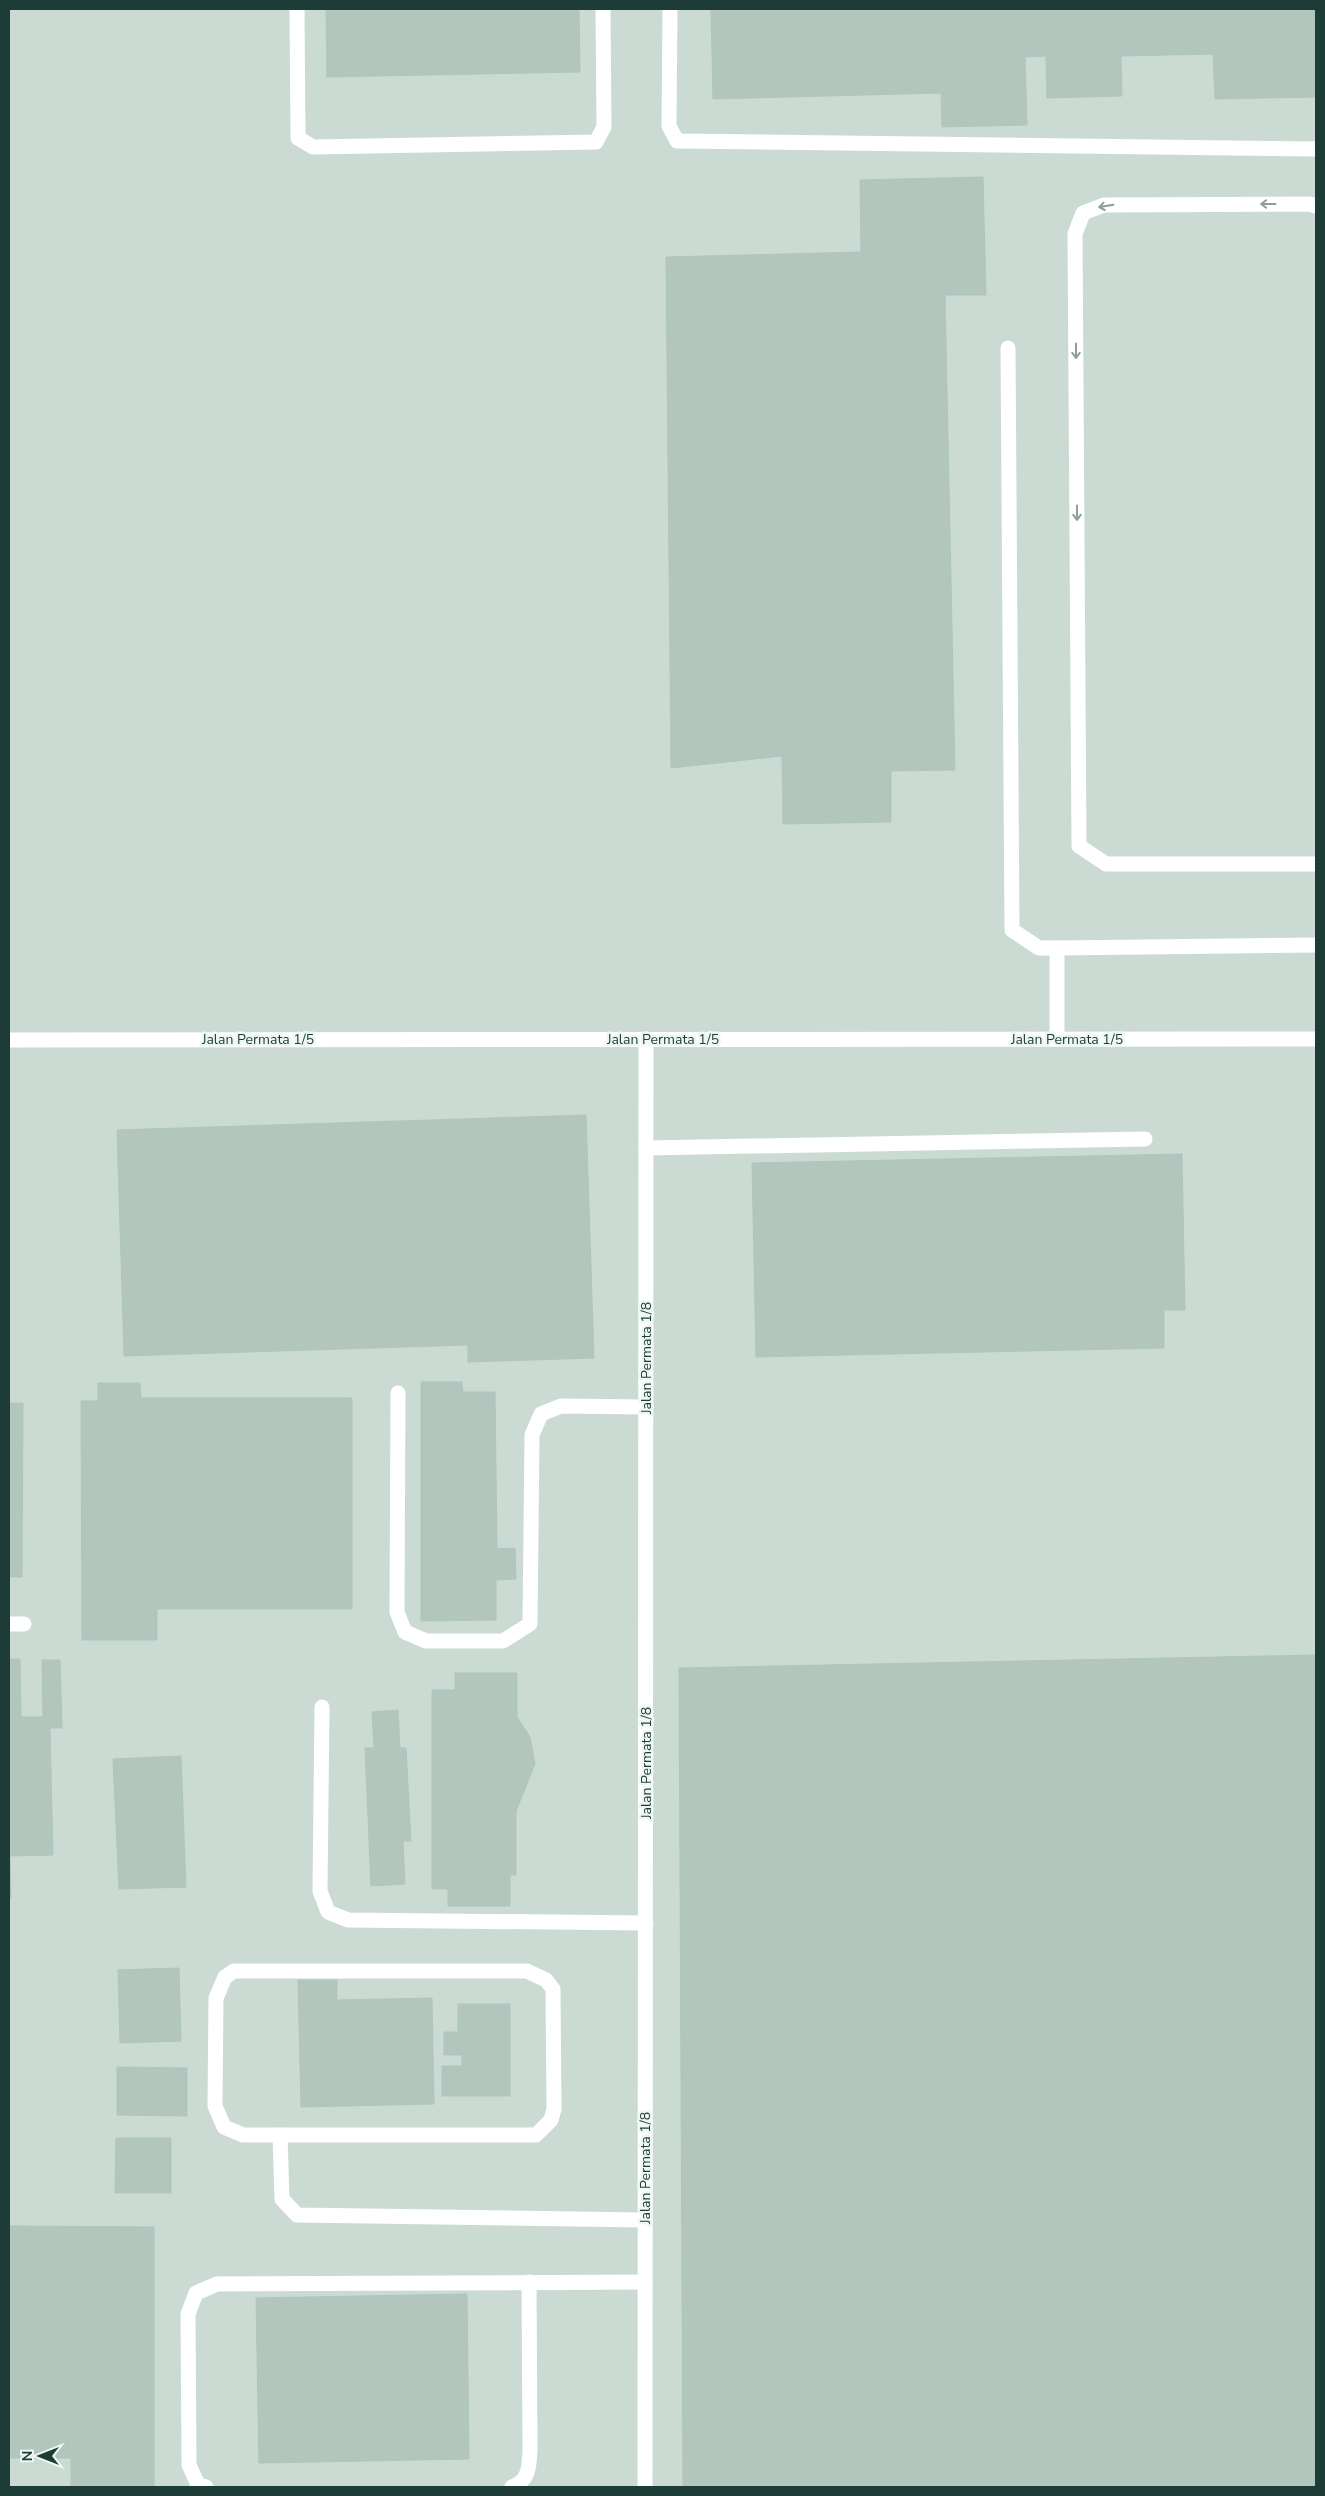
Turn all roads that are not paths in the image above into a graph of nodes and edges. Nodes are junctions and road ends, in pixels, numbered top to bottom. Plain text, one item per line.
1 (297, 9) edge
2 (603, 9) edge
3 (670, 9) edge
4 (1316, 149) edge
5 (1316, 206) edge
6 (1008, 348) dead end
7 (1316, 864) edge
8 (1316, 945) edge
9 (1057, 948) junction
10 (1057, 1038) junction
11 (1316, 1038) edge
12 (646, 1039) junction
13 (9, 1040) edge
14 (1144, 1139) dead end
15 (646, 1148) junction
16 (398, 1393) dead end
17 (646, 1407) junction
18 (9, 1624) edge
19 (24, 1624) dead end
20 (322, 1707) dead end
21 (646, 1923) junction
22 (280, 2135) junction
23 (645, 2220) junction
24 (529, 2282) junction
25 (645, 2282) junction
26 (206, 2487) edge
27 (512, 2487) edge
28 (645, 2487) edge

1 - 2 street
3 - 4 street
5 -> 7 street
6 - 9 street
8 - 9 street
9 - 10 street
10 - 11 street, Jalan Permata 1/5
10 - 12 street, Jalan Permata 1/5
12 - 13 street, Jalan Permata 1/5
12 - 15 street, Jalan Permata 1/8
14 - 15 street
15 - 17 street, Jalan Permata 1/8
16 - 17 street
17 - 21 street, Jalan Permata 1/8
18 - 19 street
20 - 21 street
21 - 23 street, Jalan Permata 1/8
22 - 22 street
22 - 23 street
23 - 25 street, Jalan Permata 1/8
24 - 25 street
24 - 26 street
24 - 27 street
25 - 28 street, Jalan Permata 1/8

